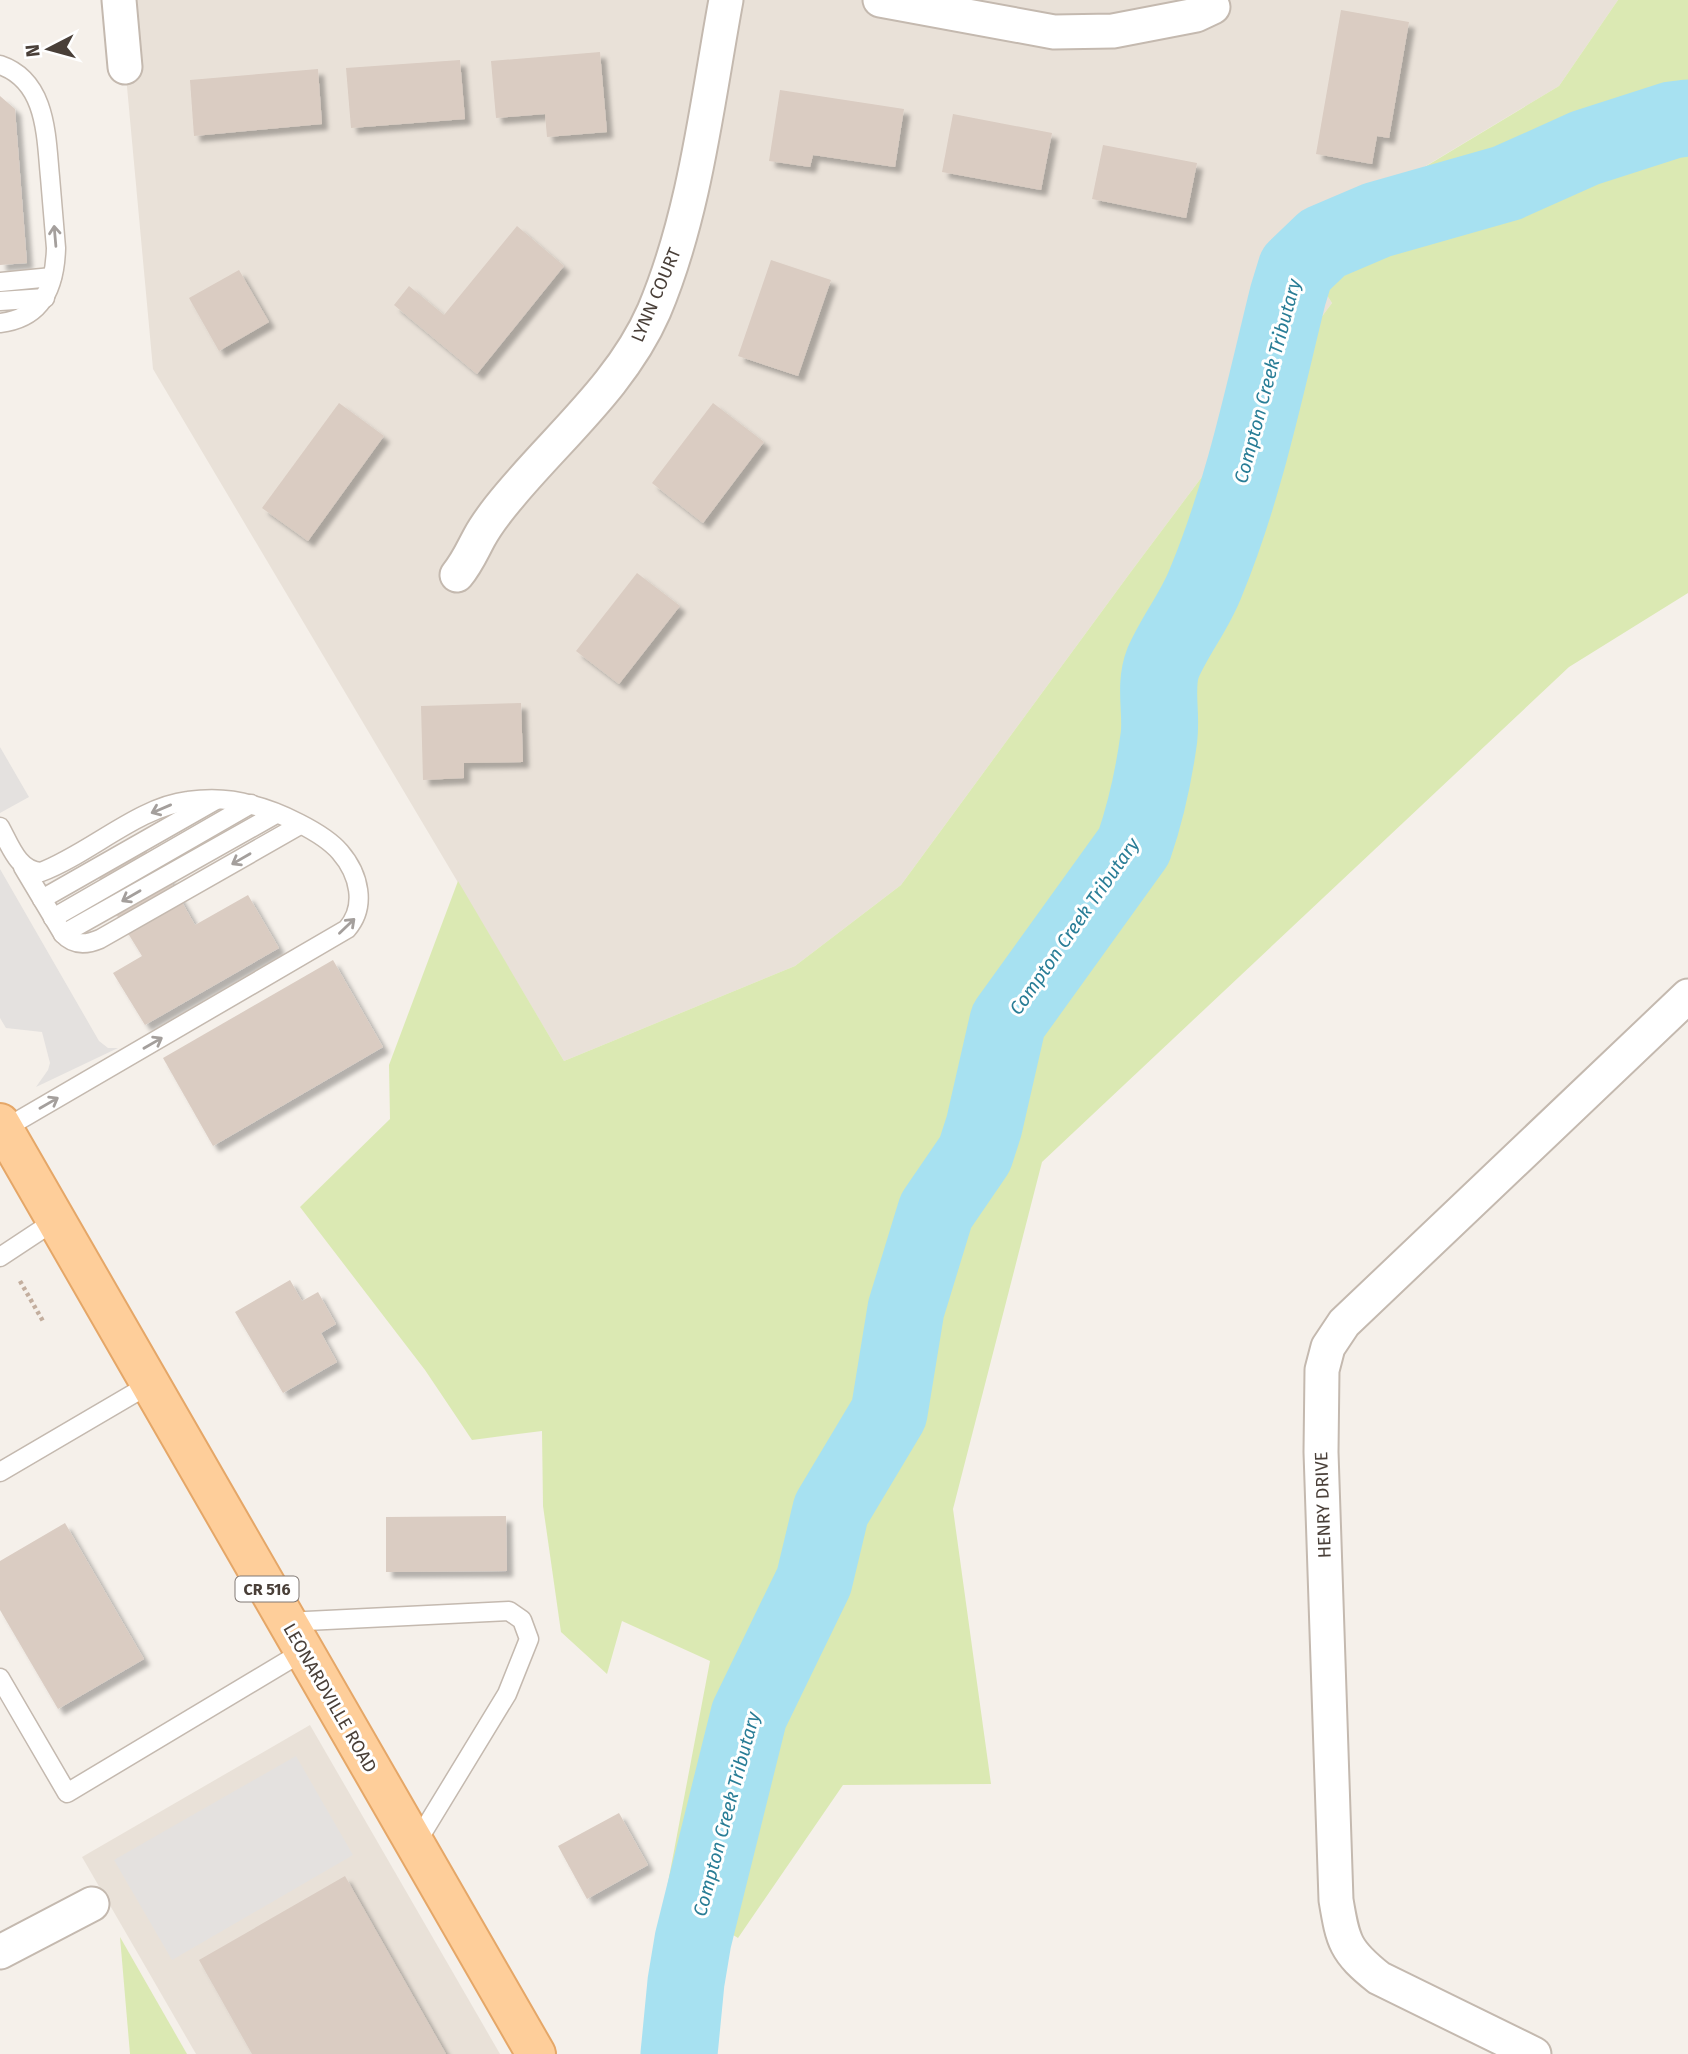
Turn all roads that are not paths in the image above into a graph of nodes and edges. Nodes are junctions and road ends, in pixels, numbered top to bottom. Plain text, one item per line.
1 (118, 0) edge
2 (726, 0) edge
3 (880, 0) edge
4 (1213, 7) dead end
5 (0, 65) edge
6 (125, 67) dead end
7 (52, 277) junction
8 (0, 282) edge
9 (45, 298) junction
10 (0, 301) edge
11 (0, 323) edge
12 (457, 575) dead end
13 (216, 800) junction
14 (251, 804) junction
15 (276, 814) junction
16 (300, 825) junction
17 (0, 827) edge
18 (23, 867) junction
19 (42, 899) junction
20 (53, 918) junction
21 (63, 934) junction
22 (1688, 996) edge
23 (2, 1126) edge
24 (56, 1220) junction
25 (2, 1256) edge
26 (150, 1384) junction
27 (0, 1472) edge
28 (295, 1636) junction
29 (0, 1678) edge
30 (415, 1845) junction
31 (92, 1904) dead end
32 (0, 1952) edge
33 (536, 2054) edge
34 (1534, 2054) edge

1 - 6 street
2 - 12 street, LYNN COURT
3 - 4 street
7 -> 5 lane
7 - 8 lane
7 - 9 lane
9 - 10 lane
9 - 11 lane
13 - 14 lane
13 -> 18 lane
13 - 19 lane
14 - 15 lane
14 - 20 lane
15 - 16 lane
15 -> 21 lane
16 -> 21 lane
23 -> 16 lane
17 - 18 lane
18 - 19 lane
19 - 20 lane
20 - 21 lane
22 - 34 street, HENRY DRIVE
23 - 24 main road, LEONARDVILLE ROAD / CR 516
24 - 25 lane
24 - 26 main road, LEONARDVILLE ROAD / CR 516
26 - 27 lane
26 - 28 main road, LEONARDVILLE ROAD / CR 516
28 - 29 lane
28 - 30 main road, LEONARDVILLE ROAD / CR 516
28 - 30 lane
30 - 33 main road, LEONARDVILLE ROAD / CR 516
31 - 32 street

